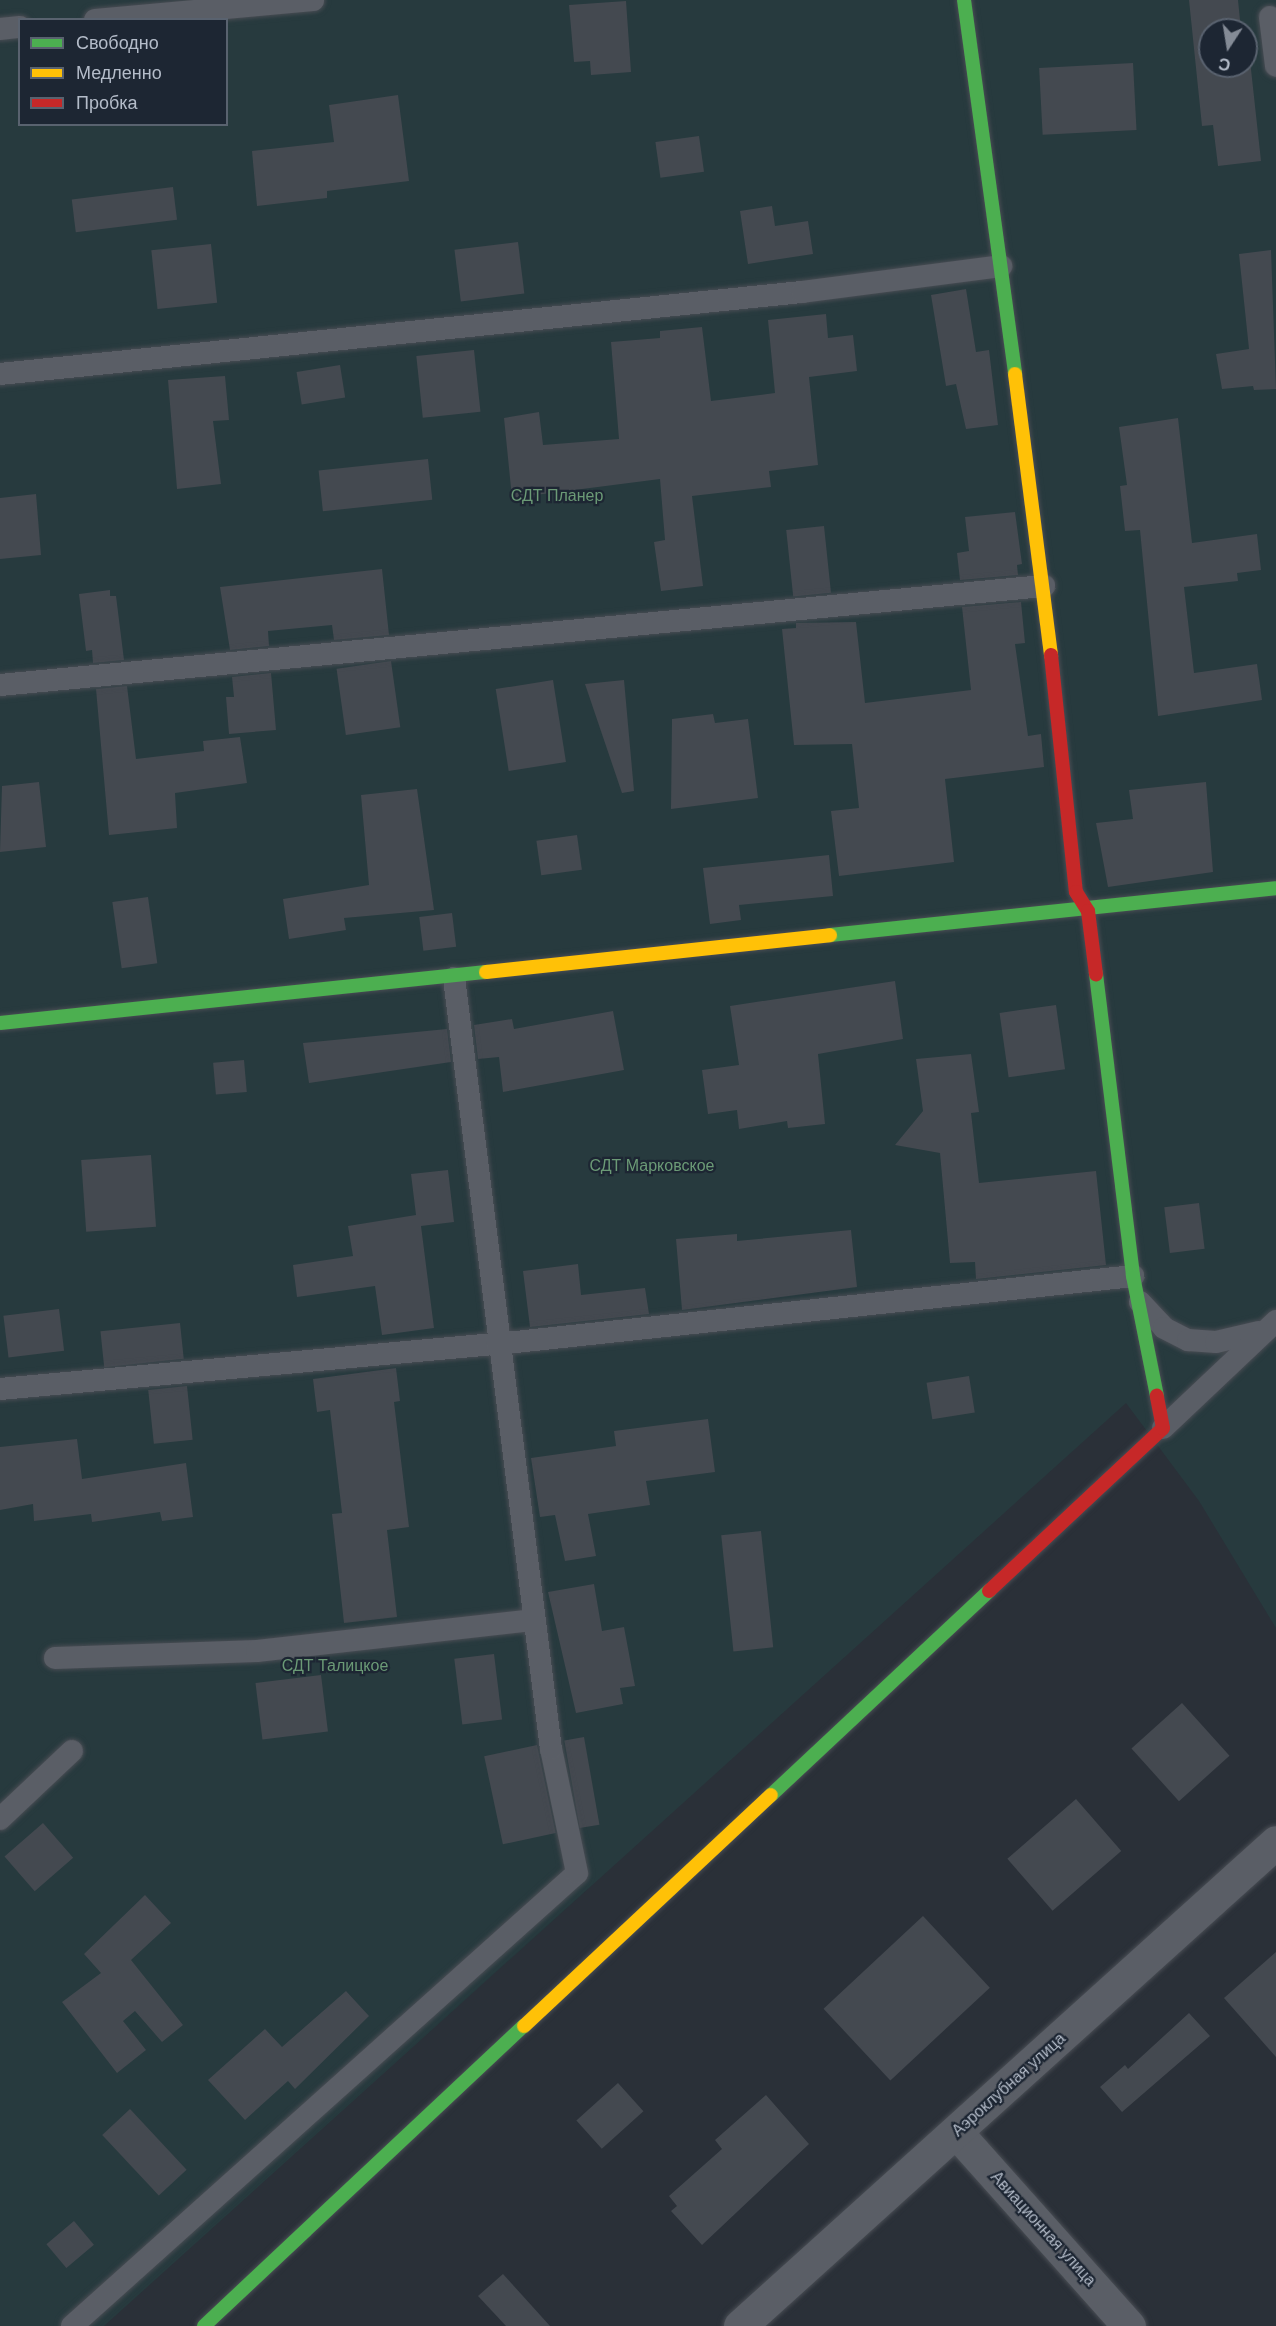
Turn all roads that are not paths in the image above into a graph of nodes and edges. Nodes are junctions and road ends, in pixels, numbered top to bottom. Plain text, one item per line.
1 (313, 0) edge
2 (964, 0) edge
3 (1270, 17) dead end
4 (117, 18) edge
5 (18, 27) edge
6 (0, 29) edge
7 (1276, 66) edge
8 (1001, 266) junction
9 (0, 374) edge
10 (1044, 586) junction
11 (0, 685) edge
12 (1276, 888) edge
13 (1088, 911) junction
14 (454, 978) junction
15 (0, 1023) edge
16 (1133, 1276) junction
17 (1140, 1302) junction
18 (1268, 1326) edge
19 (497, 1344) junction
20 (0, 1389) edge
21 (1163, 1428) junction
22 (534, 1620) junction
23 (55, 1658) dead end
24 (72, 1751) dead end
25 (0, 1819) edge
26 (1276, 1842) edge
27 (956, 2132) junction
28 (72, 2326) edge
29 (204, 2326) edge
30 (740, 2326) edge
31 (1129, 2326) edge

1 - 4 lane
2 - 8 street
3 - 7 lane
5 - 6 lane
8 - 9 lane
8 - 10 street
10 - 11 lane
10 - 13 street
12 - 13 street
13 - 14 street
13 - 16 street
14 - 15 street
14 - 19 lane
16 - 17 street
16 - 19 lane
17 - 18 lane
17 - 21 street
18 - 21 lane
19 - 20 lane
19 - 22 lane
21 - 29 street
22 - 23 lane
22 - 28 lane
24 - 25 lane
26 - 27 street, Аэроклубная улица
27 - 30 street, Аэроклубная улица
27 - 31 street, Авиационная улица

